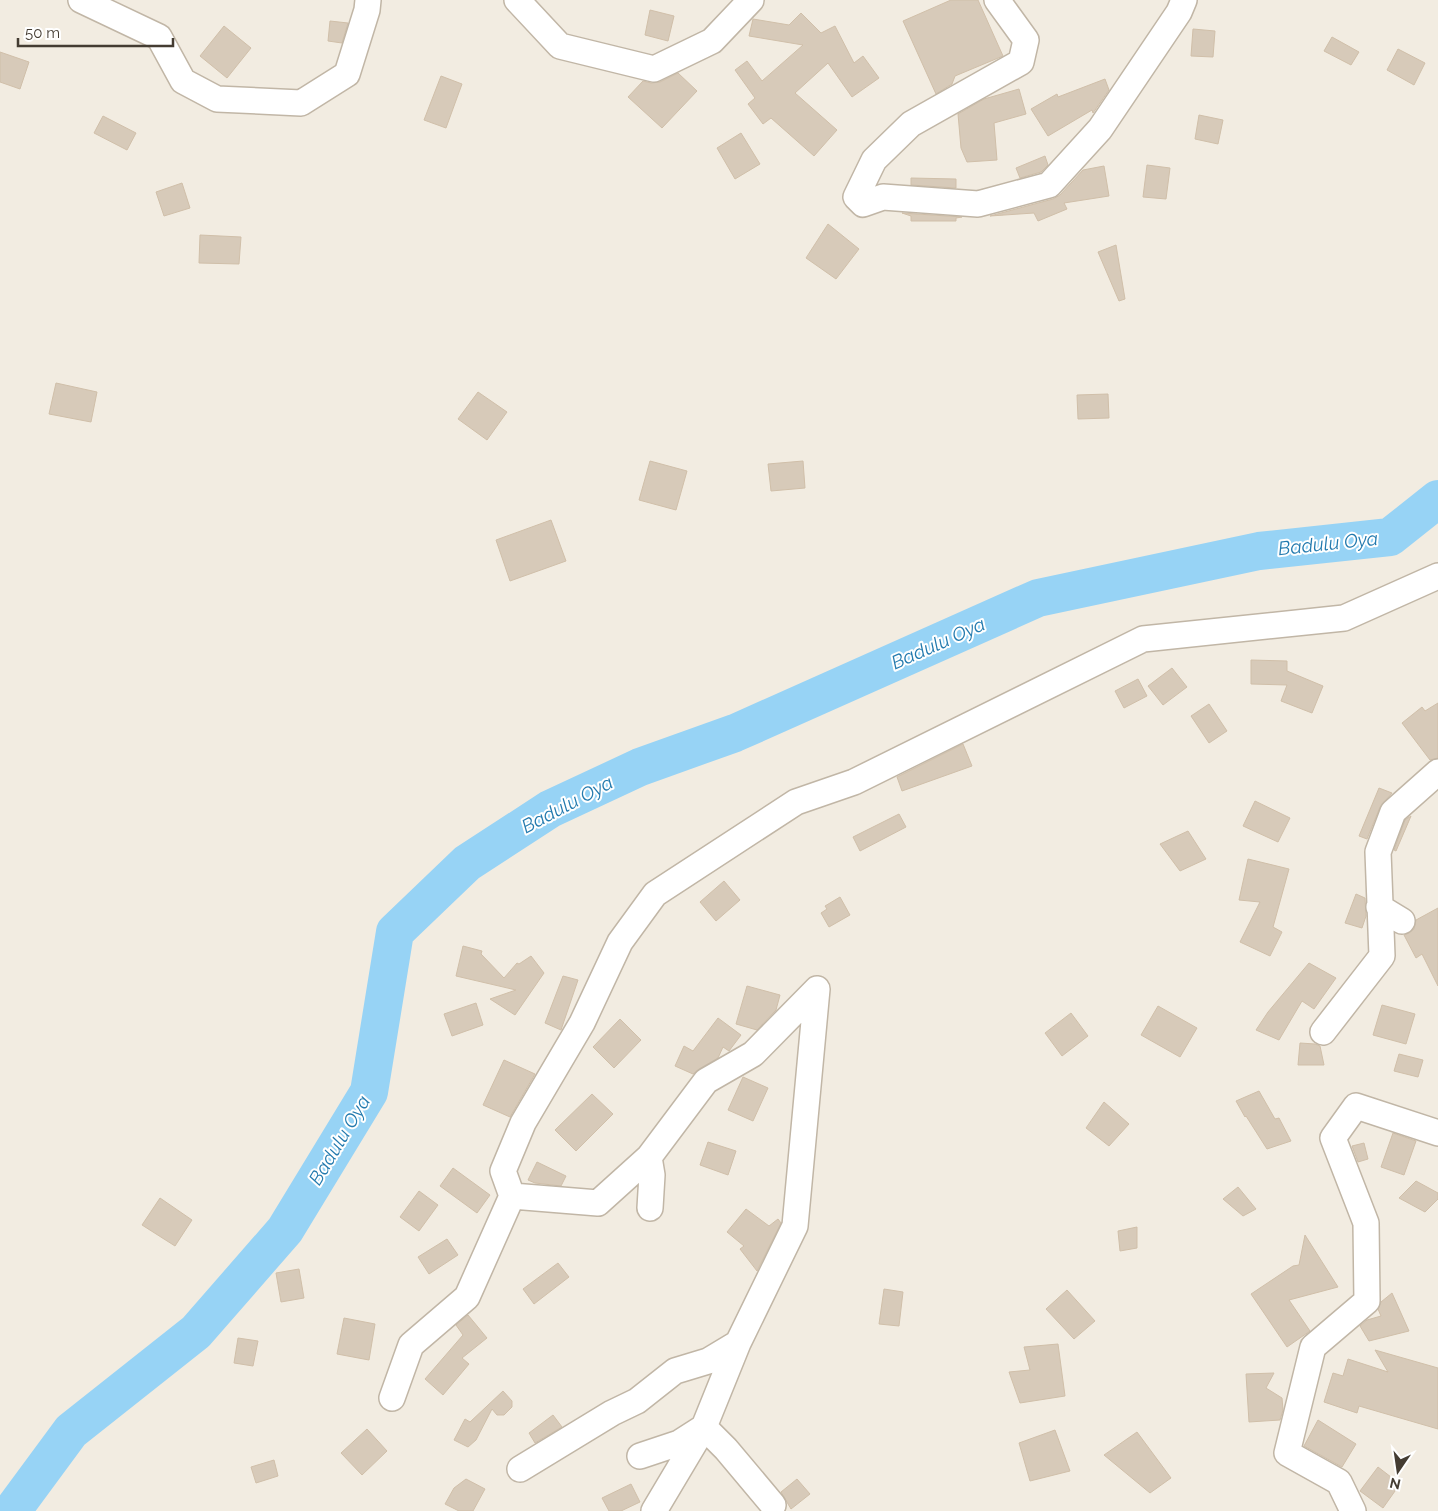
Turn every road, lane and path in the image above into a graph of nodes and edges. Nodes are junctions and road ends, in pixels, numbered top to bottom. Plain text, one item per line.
1 (81, 0) edge
2 (368, 0) edge
3 (517, 0) edge
4 (751, 0) edge
5 (997, 0) edge
6 (1184, 0) edge
7 (1438, 576) edge
8 (1438, 772) edge
9 (1379, 907) junction
10 (1402, 922) dead end
11 (1323, 1032) dead end
12 (1438, 1133) edge
13 (649, 1157) junction
14 (512, 1196) junction
15 (650, 1208) dead end
16 (738, 1343) junction
17 (392, 1398) dead end
18 (704, 1427) junction
19 (640, 1456) dead end
20 (520, 1469) dead end
21 (773, 1506) dead end
22 (654, 1511) edge
23 (1353, 1511) edge

1 - 2 street
3 - 4 street
5 - 6 street
7 - 14 street
8 - 9 street
9 - 10 street
9 - 11 street
12 - 23 street
13 - 14 street
13 - 15 street
13 - 16 street
14 - 17 street
16 - 18 street
16 - 20 street
18 - 19 street
18 - 21 street
18 - 22 street

